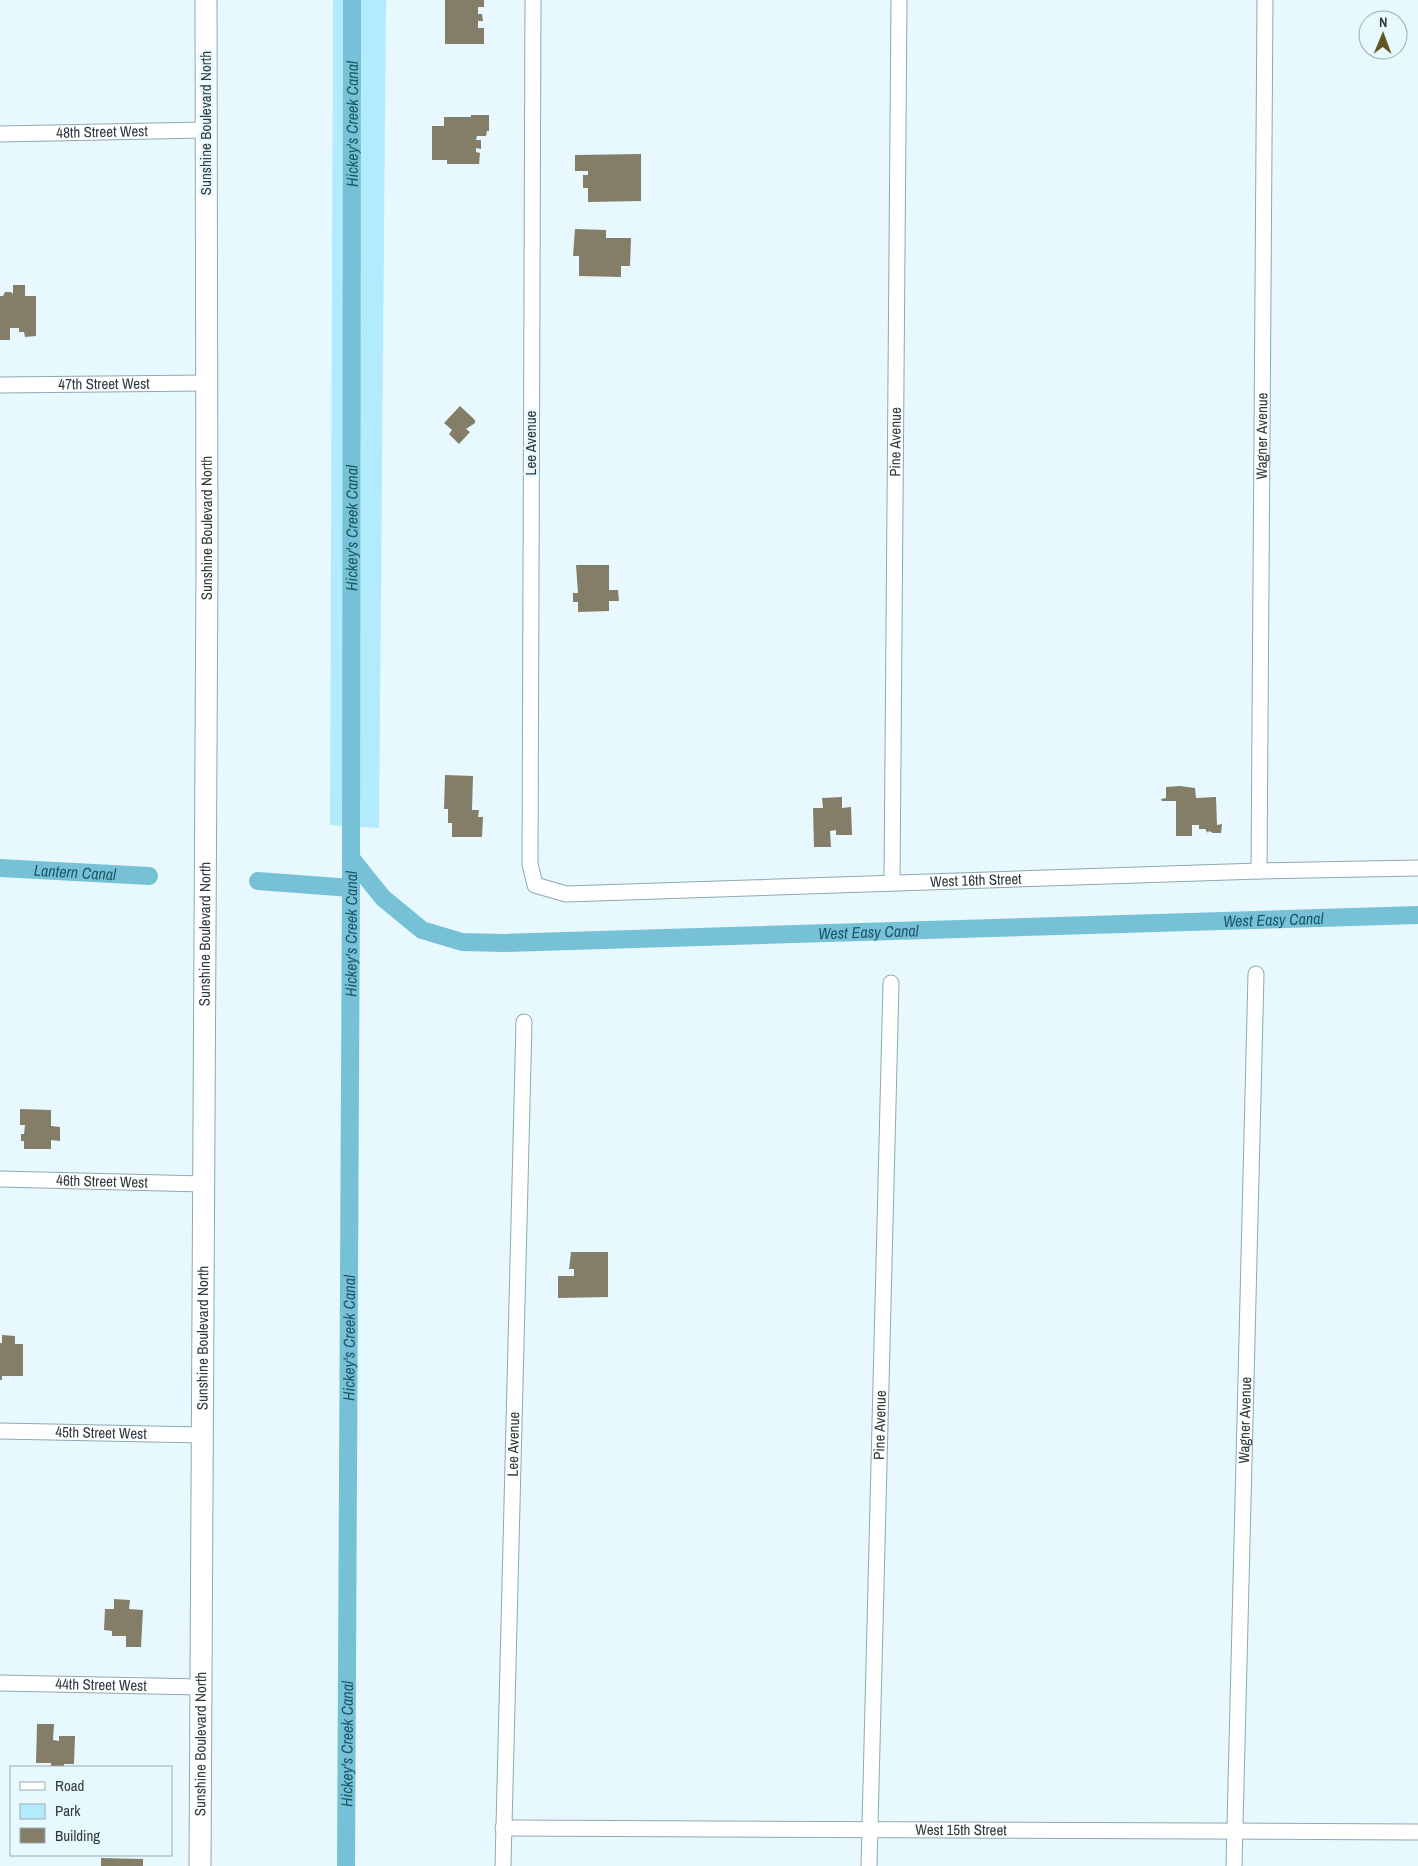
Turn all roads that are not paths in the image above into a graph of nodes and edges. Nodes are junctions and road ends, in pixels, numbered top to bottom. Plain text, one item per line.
1 (206, 0) edge
2 (532, 0) edge
3 (898, 0) edge
4 (1265, 0) edge
5 (206, 130) junction
6 (0, 134) edge
7 (206, 384) junction
8 (0, 385) edge
9 (1418, 868) edge
10 (1259, 871) junction
11 (892, 883) junction
12 (535, 885) joint
13 (1256, 974) dead end
14 (891, 983) dead end
15 (524, 1022) dead end
16 (0, 1179) edge
17 (204, 1184) junction
18 (0, 1431) edge
19 (203, 1435) junction
20 (0, 1684) edge
21 (202, 1687) junction
22 (504, 1828) junction
23 (870, 1829) junction
24 (1235, 1831) junction
25 (1418, 1832) edge
26 (200, 1866) edge
27 (503, 1866) edge
28 (869, 1866) edge
29 (1234, 1866) edge

1 - 5 street, Sunshine Boulevard North
2 - 12 street, Lee Avenue
3 - 11 street, Pine Avenue
4 - 10 street, Wagner Avenue
5 - 6 street, 48th Street West
5 - 7 street, Sunshine Boulevard North
7 - 8 street, 47th Street West
7 - 17 street, Sunshine Boulevard North
9 - 10 street, West 16th Street
10 - 11 street, West 16th Street
11 - 12 street, West 16th Street
13 - 24 street, Wagner Avenue
14 - 23 street, Pine Avenue
15 - 22 street, Lee Avenue
16 - 17 street, 46th Street West
17 - 19 street, Sunshine Boulevard North
18 - 19 street, 45th Street West
19 - 21 street, Sunshine Boulevard North
20 - 21 street, 44th Street West
21 - 26 street, Sunshine Boulevard North
22 - 23 street, West 15th Street
22 - 27 street, Lee Avenue
23 - 24 street, West 15th Street
23 - 28 street, Pine Avenue
24 - 25 street, West 15th Street
24 - 29 street, Wagner Avenue

